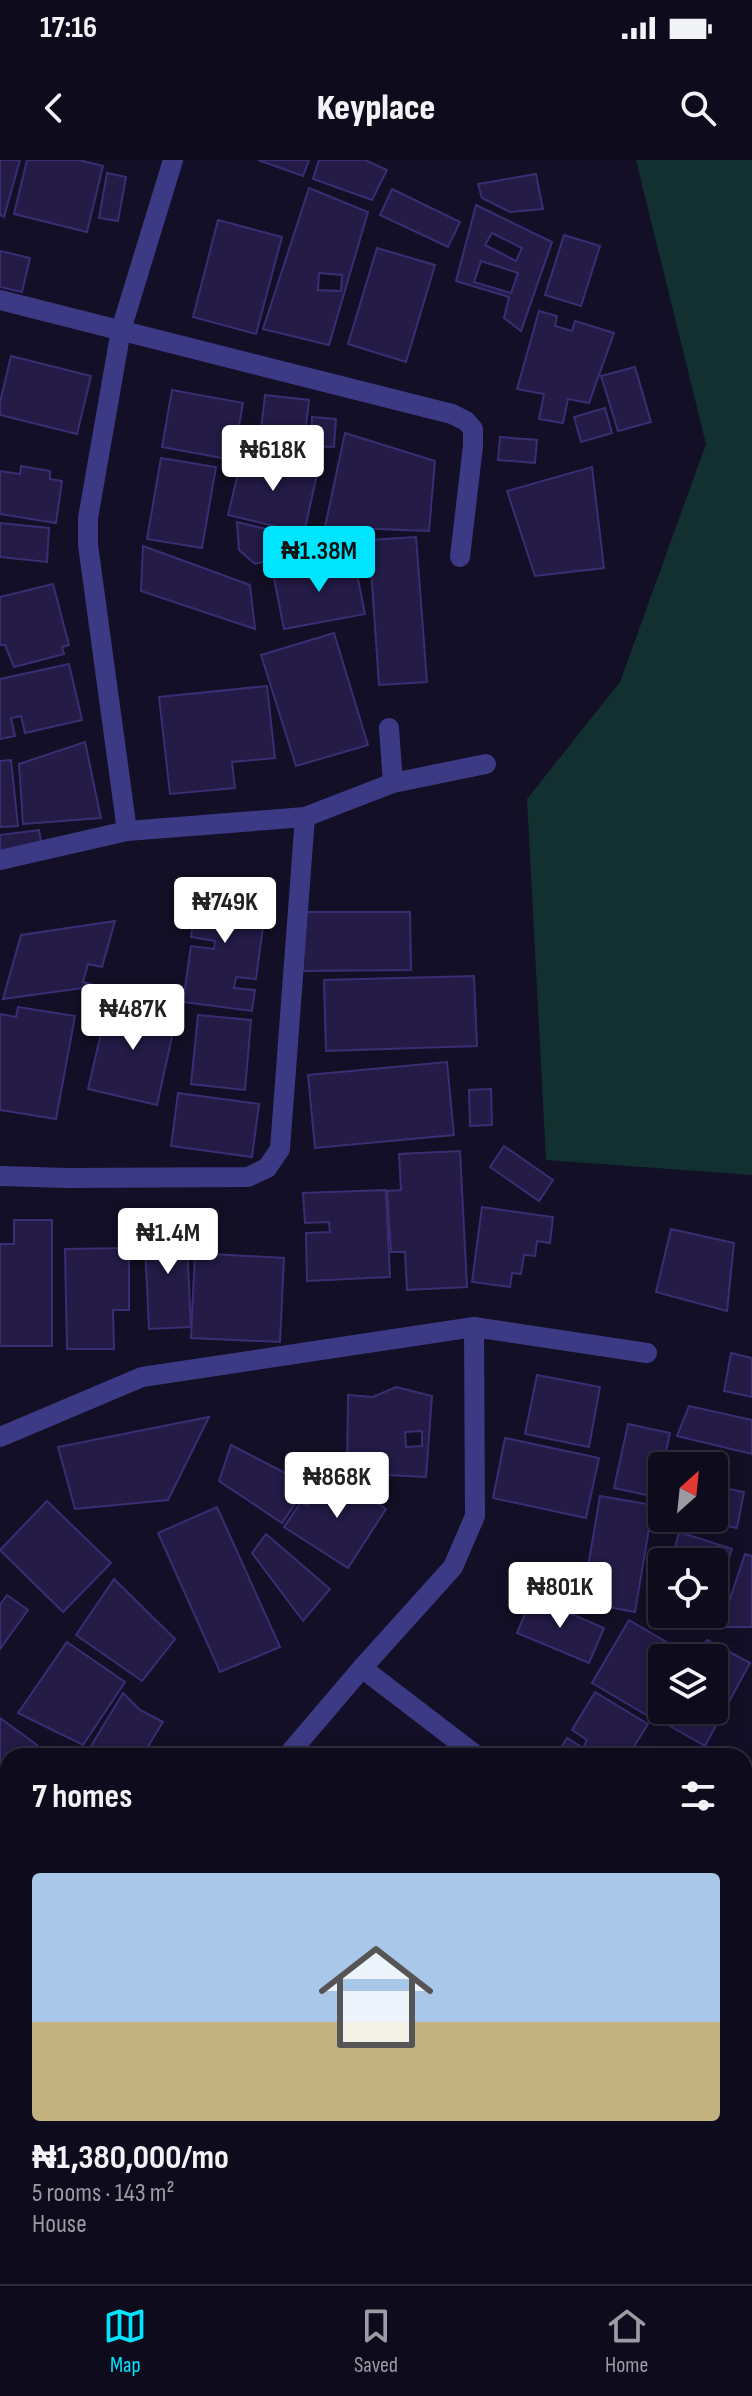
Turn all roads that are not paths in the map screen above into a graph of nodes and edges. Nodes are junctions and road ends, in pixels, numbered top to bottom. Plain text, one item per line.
1 (173, 160) edge
2 (0, 300) edge
3 (121, 330) junction
4 (460, 557) dead end
5 (389, 728) dead end
6 (486, 764) dead end
7 (393, 783) junction
8 (305, 817) junction
9 (127, 831) junction
10 (0, 860) edge
11 (0, 1176) edge
12 (474, 1327) junction
13 (647, 1353) dead end
14 (0, 1437) edge
15 (362, 1668) junction
16 (294, 1748) edge
17 (467, 1748) edge

1 - 3 street
2 - 3 street
3 - 4 street
3 - 9 street
5 - 7 street
6 - 7 street
7 - 8 street
8 - 9 street
8 - 11 street
9 - 10 street
12 - 13 street
12 - 14 street
12 - 15 street
15 - 16 street
15 - 17 street

